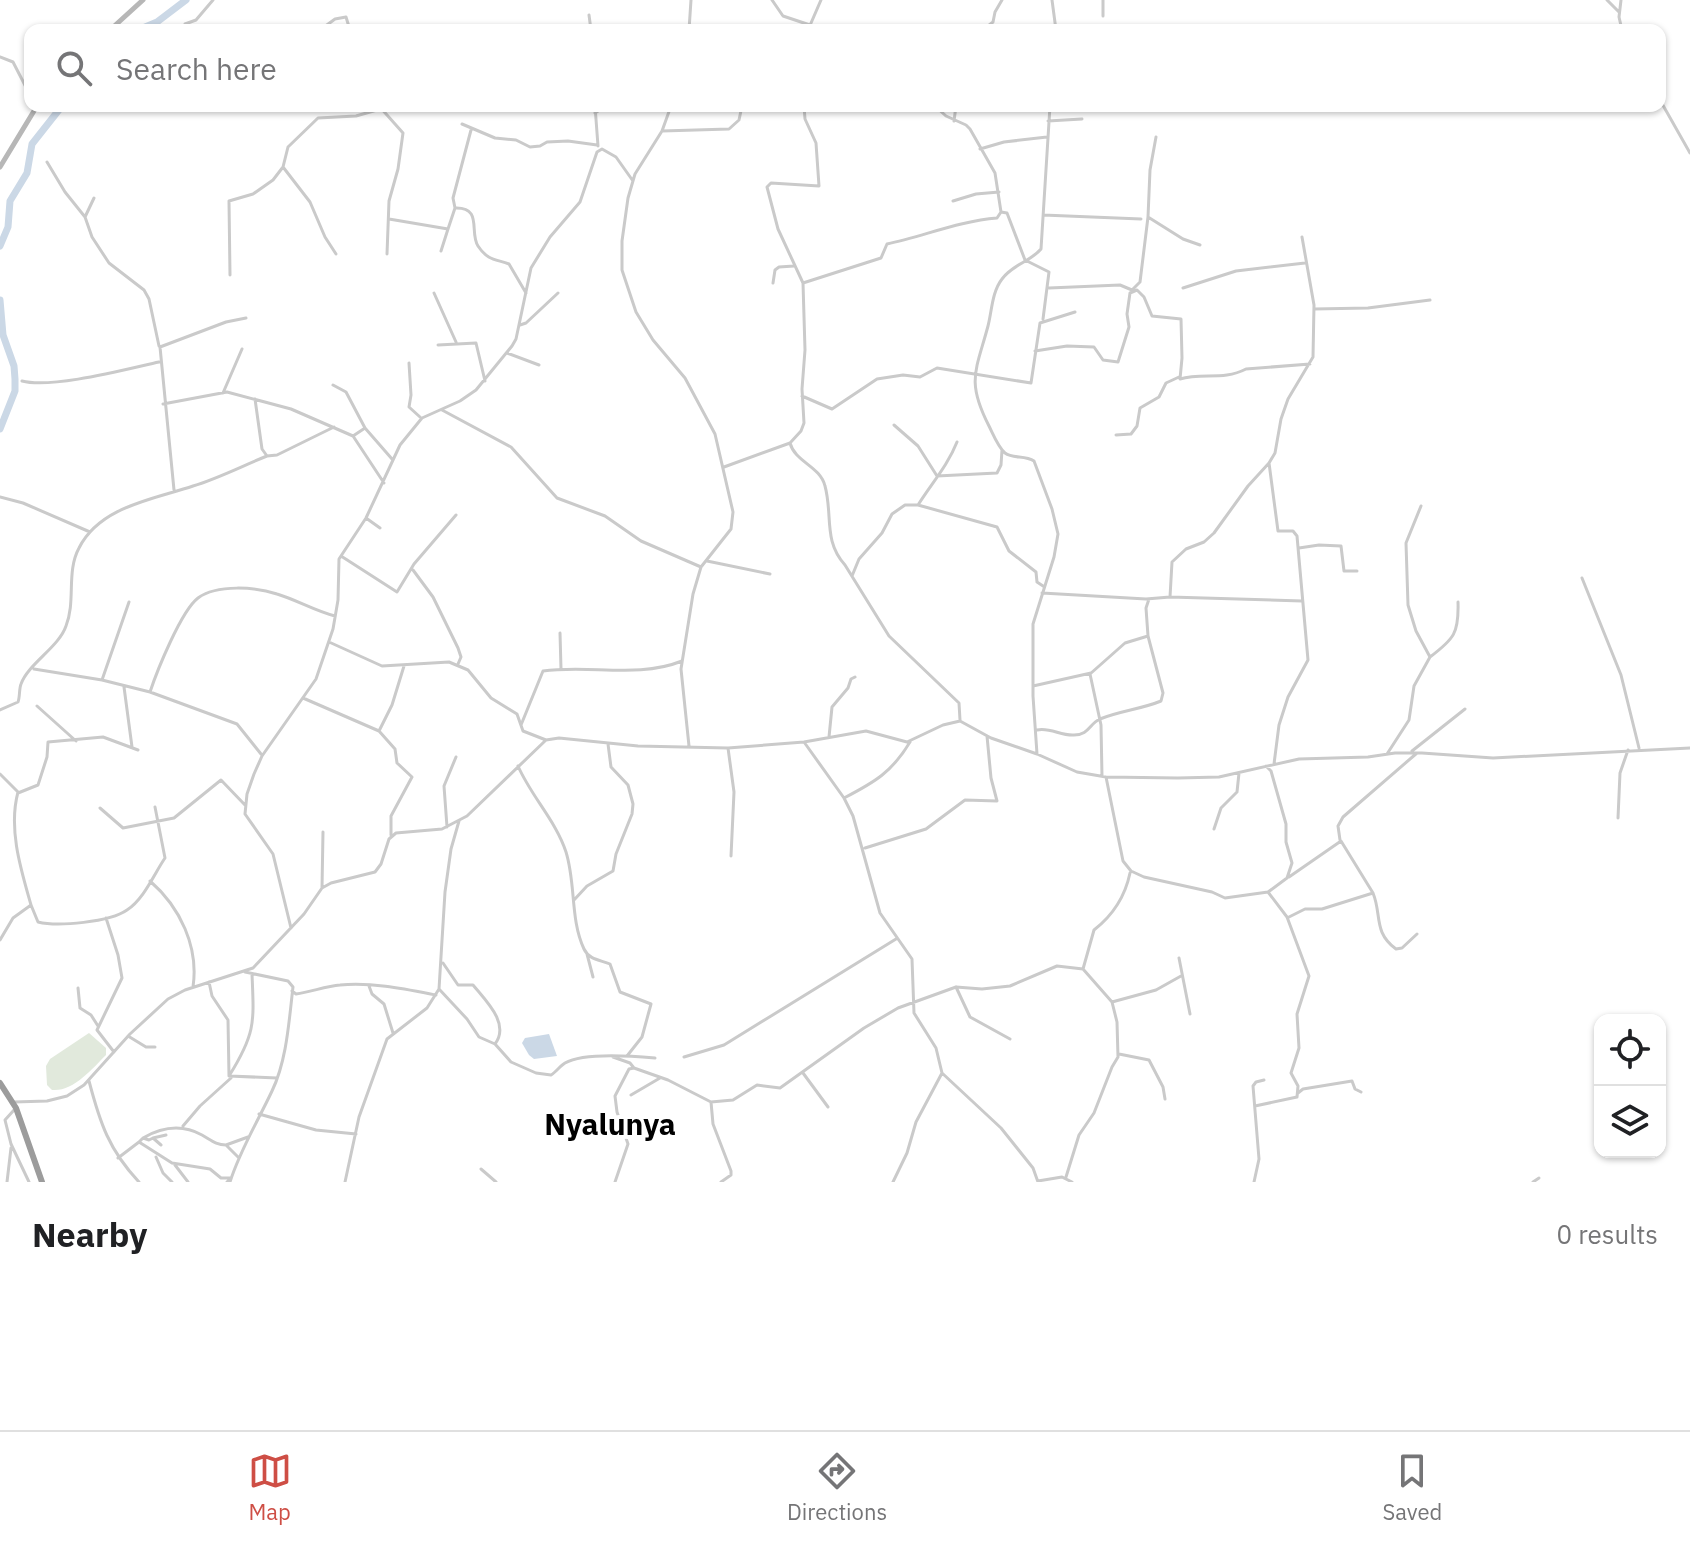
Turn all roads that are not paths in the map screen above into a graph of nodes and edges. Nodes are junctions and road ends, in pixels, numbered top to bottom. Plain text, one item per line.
1 (143, 0) edge
2 (213, 0) edge
3 (691, 0) edge
4 (772, 0) edge
5 (821, 0) edge
6 (1002, 0) edge
7 (1052, 0) edge
8 (1103, 0) edge
9 (1607, 0) edge
10 (1621, 0) edge
11 (1619, 12) junction
12 (589, 15) dead end
13 (1103, 16) dead end
14 (117, 24) edge
15 (185, 24) edge
16 (328, 24) edge
17 (348, 24) edge
18 (590, 24) edge
19 (689, 24) edge
20 (800, 24) edge
21 (811, 24) edge
22 (990, 24) edge
23 (1055, 24) edge
24 (1621, 24) edge
25 (0, 57) edge
26 (24, 83) edge
27 (1666, 111) edge
28 (33, 112) edge
29 (367, 112) edge
30 (384, 112) edge
31 (669, 112) edge
32 (741, 112) edge
33 (804, 112) edge
34 (943, 112) edge
35 (955, 112) edge
36 (1049, 112) edge
37 (595, 113) edge
38 (1082, 119) dead end
39 (954, 121) junction
40 (1048, 121) junction
41 (462, 124) dead end
42 (471, 130) junction
43 (662, 131) junction
44 (1047, 137) junction
45 (1156, 137) dead end
46 (598, 148) junction
47 (980, 149) junction
48 (1690, 153) edge
49 (47, 162) dead end
50 (0, 167) edge
51 (283, 167) junction
52 (633, 181) junction
53 (999, 192) junction
54 (94, 198) dead end
55 (953, 201) dead end
56 (455, 208) junction
57 (1001, 212) junction
58 (1043, 215) junction
59 (85, 217) junction
60 (1148, 217) junction
61 (389, 219) junction
62 (1141, 219) dead end
63 (448, 229) junction
64 (1302, 237) dead end
65 (1200, 245) dead end
66 (441, 251) dead end
67 (336, 254) dead end
68 (387, 254) dead end
69 (1025, 260) junction
70 (1305, 263) junction
71 (794, 266) junction
72 (230, 275) dead end
73 (773, 283) dead end
74 (803, 283) junction
75 (1049, 288) junction
76 (1183, 288) dead end
77 (1132, 290) junction
78 (434, 293) dead end
79 (526, 293) junction
80 (558, 293) dead end
81 (1430, 300) dead end
82 (1314, 309) junction
83 (1075, 312) dead end
84 (246, 318) dead end
85 (1042, 321) junction
86 (520, 325) junction
87 (456, 342) junction
88 (438, 345) dead end
89 (160, 347) junction
90 (242, 349) dead end
91 (1035, 351) junction
92 (507, 353) junction
93 (159, 362) junction
94 (409, 363) dead end
95 (1310, 364) junction
96 (539, 365) dead end
97 (975, 374) junction
98 (1179, 377) junction
99 (22, 381) dead end
100 (485, 381) junction
101 (333, 385) dead end
102 (223, 393) junction
103 (802, 396) junction
104 (255, 399) junction
105 (163, 404) junction
106 (442, 410) junction
107 (422, 418) junction
108 (894, 425) dead end
109 (334, 427) junction
110 (365, 428) junction
111 (1116, 435) dead end
112 (353, 436) junction
113 (957, 442) dead end
114 (790, 443) junction
115 (1002, 449) junction
116 (267, 456) junction
117 (392, 459) junction
118 (1269, 463) junction
119 (724, 467) junction
120 (937, 476) junction
121 (384, 483) junction
122 (174, 490) junction
123 (0, 497) edge
124 (918, 505) junction
125 (1421, 506) dead end
126 (456, 515) dead end
127 (366, 518) junction
128 (380, 528) dead end
129 (90, 532) junction
130 (1299, 548) junction
131 (341, 556) junction
132 (706, 560) junction
133 (701, 567) junction
134 (413, 570) junction
135 (1357, 571) dead end
136 (770, 574) dead end
137 (1582, 578) dead end
138 (853, 581) junction
139 (1043, 586) junction
140 (1041, 593) junction
141 (1170, 597) junction
142 (1149, 599) junction
143 (1302, 601) junction
144 (129, 602) dead end
145 (1458, 602) dead end
146 (335, 616) junction
147 (560, 633) dead end
148 (1148, 636) junction
149 (329, 642) junction
150 (1430, 657) junction
151 (682, 661) junction
152 (404, 666) junction
153 (457, 666) junction
154 (33, 669) junction
155 (561, 669) junction
156 (1091, 673) junction
157 (855, 677) dead end
158 (102, 680) junction
159 (124, 686) junction
160 (1033, 686) junction
161 (150, 692) junction
162 (303, 698) junction
163 (37, 706) dead end
164 (1465, 709) dead end
165 (0, 710) edge
166 (1100, 719) junction
167 (960, 721) junction
168 (521, 725) junction
169 (379, 731) junction
170 (1036, 731) junction
171 (987, 736) junction
172 (829, 737) junction
173 (546, 740) junction
174 (76, 741) junction
175 (910, 741) junction
176 (804, 742) junction
177 (608, 743) junction
178 (689, 746) junction
179 (132, 747) junction
180 (728, 748) junction
181 (1690, 748) edge
182 (1640, 749) junction
183 (138, 750) dead end
184 (1628, 750) junction
185 (1409, 753) junction
186 (1417, 753) junction
187 (1037, 754) junction
188 (1387, 754) junction
189 (262, 756) junction
190 (456, 757) dead end
191 (1274, 764) junction
192 (518, 766) junction
193 (1266, 766) junction
194 (1239, 772) junction
195 (0, 774) edge
196 (1104, 776) junction
197 (18, 793) junction
198 (844, 798) junction
199 (245, 805) junction
200 (155, 807) dead end
201 (100, 808) dead end
202 (1618, 818) dead end
203 (459, 821) junction
204 (159, 822) junction
205 (447, 827) junction
206 (1214, 829) dead end
207 (323, 832) dead end
208 (391, 835) junction
209 (1340, 840) junction
210 (864, 849) junction
211 (731, 856) dead end
212 (1131, 871) junction
213 (1287, 878) junction
214 (150, 881) junction
215 (322, 888) junction
216 (1268, 892) junction
217 (1373, 893) junction
218 (574, 900) junction
219 (31, 905) junction
220 (106, 917) junction
221 (1287, 917) junction
222 (291, 928) junction
223 (1417, 934) dead end
224 (898, 939) junction
225 (0, 940) edge
226 (587, 954) junction
227 (1179, 958) dead end
228 (442, 961) junction
229 (1083, 969) junction
230 (245, 972) junction
231 (252, 974) junction
232 (1181, 976) junction
233 (593, 977) dead end
234 (209, 982) junction
235 (369, 986) junction
236 (956, 987) junction
237 (78, 988) dead end
238 (193, 988) junction
239 (439, 989) junction
240 (292, 991) junction
241 (436, 995) junction
242 (914, 1002) junction
243 (1112, 1002) junction
244 (1190, 1014) dead end
245 (98, 1026) junction
246 (393, 1033) junction
247 (128, 1036) junction
248 (1010, 1039) dead end
249 (495, 1044) junction
250 (155, 1047) dead end
251 (114, 1052) junction
252 (1119, 1054) junction
253 (627, 1056) junction
254 (613, 1057) junction
255 (684, 1057) dead end
256 (655, 1058) dead end
257 (634, 1068) junction
258 (803, 1073) junction
259 (942, 1073) junction
260 (230, 1077) junction
261 (277, 1078) junction
262 (660, 1078) junction
263 (1264, 1080) dead end
264 (89, 1081) junction
265 (1, 1088) edge
266 (1361, 1092) dead end
267 (1298, 1093) junction
268 (631, 1095) dead end
269 (1165, 1099) dead end
270 (711, 1102) junction
271 (15, 1105) junction
272 (1255, 1106) junction
273 (828, 1107) dead end
274 (259, 1114) junction
275 (183, 1127) junction
276 (356, 1134) junction
277 (166, 1135) dead end
278 (249, 1137) junction
279 (143, 1138) junction
280 (153, 1138) junction
281 (139, 1142) junction
282 (11, 1144) junction
283 (161, 1145) dead end
284 (226, 1145) junction
285 (154, 1154) junction
286 (118, 1158) junction
287 (240, 1158) junction
288 (172, 1163) junction
289 (481, 1169) dead end
290 (1066, 1177) junction
291 (229, 1181) edge
292 (7, 1182) edge
293 (29, 1182) edge
294 (42, 1182) edge
295 (139, 1182) edge
296 (172, 1182) edge
297 (188, 1182) edge
298 (345, 1182) edge
299 (496, 1182) edge
300 (615, 1182) edge
301 (721, 1182) edge
302 (893, 1182) edge
303 (1038, 1182) edge
304 (1072, 1182) edge
305 (1254, 1182) edge

1 - 14 main road
2 - 15 street
3 - 19 street
4 - 20 street
5 - 21 street
6 - 22 street
7 - 23 street
8 - 13 street
9 - 11 street
10 - 11 street
11 - 24 street
12 - 18 street
16 - 17 street
25 - 26 street
27 - 48 street
28 - 50 main road
29 - 51 street
30 - 61 street
31 - 43 street
32 - 43 street
33 - 71 street
34 - 39 street
35 - 39 street
36 - 40 street
37 - 46 street
38 - 40 street
39 - 47 street
40 - 44 street
41 - 42 street
42 - 46 street
42 - 56 street
43 - 52 street
44 - 47 street
44 - 58 street
45 - 60 street
46 - 52 street
46 - 79 street
47 - 53 street
49 - 59 street
51 - 67 street
51 - 72 street
52 - 119 street
53 - 55 street
53 - 57 street
54 - 59 street
56 - 63 street
56 - 79 street
57 - 69 street
57 - 74 street
58 - 62 street
58 - 69 street
59 - 89 street
60 - 65 street
60 - 77 street
61 - 63 street
61 - 68 street
63 - 66 street
64 - 70 street
69 - 75 street
69 - 97 street
70 - 76 street
70 - 82 street
71 - 73 street
71 - 74 street
74 - 103 street
75 - 77 street
75 - 85 street
77 - 91 street
77 - 98 street
78 - 87 street
79 - 86 street
80 - 86 street
81 - 82 street
82 - 95 street
83 - 85 street
84 - 89 street
85 - 91 street
86 - 92 street
87 - 88 street
87 - 100 street
89 - 93 street
90 - 102 street
91 - 97 street
92 - 96 street
92 - 100 street
93 - 99 street
93 - 105 street
94 - 107 street
95 - 98 street
95 - 118 street
97 - 103 street
97 - 115 street
98 - 111 street
100 - 106 street
101 - 110 street
102 - 104 street
102 - 105 street
103 - 114 street
104 - 109 street
104 - 116 street
105 - 122 street
106 - 107 street
106 - 133 street
107 - 117 street
108 - 120 street
109 - 112 street
109 - 116 street
110 - 112 street
110 - 117 street
112 - 121 street
113 - 120 street
114 - 119 street
114 - 138 street
115 - 120 street
115 - 139 street
116 - 122 street
117 - 121 street
118 - 130 street
118 - 141 street
119 - 132 street
120 - 124 street
121 - 127 street
122 - 129 street
123 - 129 street
124 - 138 street
124 - 139 street
125 - 150 street
126 - 134 street
127 - 128 street
127 - 131 street
129 - 154 street
130 - 135 street
130 - 143 street
131 - 134 street
131 - 146 street
132 - 133 street
132 - 136 street
133 - 151 street
134 - 153 street
137 - 182 street
138 - 167 street
139 - 140 street
140 - 142 street
140 - 160 street
141 - 142 street
141 - 143 street
142 - 148 street
143 - 191 street
144 - 158 street
145 - 150 street
146 - 149 street
146 - 161 street
147 - 155 street
148 - 156 street
148 - 166 street
149 - 152 street
149 - 162 street
150 - 188 street
151 - 155 street
151 - 178 street
152 - 153 street
152 - 169 street
153 - 168 street
154 - 158 street
154 - 165 street
155 - 168 street
156 - 160 street
156 - 166 street
157 - 172 street
158 - 159 street
159 - 161 street
159 - 179 street
160 - 170 street
161 - 189 street
162 - 169 street
162 - 189 street
163 - 174 street
164 - 185 street
166 - 170 street
166 - 196 street
167 - 171 street
167 - 175 street
168 - 173 street
169 - 208 street
170 - 187 street
171 - 187 street
171 - 210 street
172 - 175 street
172 - 176 street
173 - 177 street
173 - 192 street
174 - 179 street
174 - 197 street
175 - 198 street
176 - 180 street
176 - 198 street
177 - 178 street
177 - 218 street
178 - 180 street
179 - 183 street
180 - 211 street
181 - 182 street
182 - 184 street
184 - 186 street
184 - 202 street
185 - 186 street
185 - 188 street
186 - 209 street
187 - 196 street
188 - 191 street
189 - 199 street
190 - 205 street
191 - 193 street
192 - 203 street
192 - 218 street
193 - 194 street
193 - 213 street
194 - 196 street
194 - 206 street
195 - 197 street
196 - 212 street
197 - 219 street
198 - 210 street
199 - 204 street
199 - 222 street
200 - 204 street
201 - 204 street
203 - 205 street
203 - 228 street
204 - 214 street
205 - 208 street
207 - 215 street
208 - 215 street
209 - 213 street
209 - 217 street
210 - 224 street
212 - 216 street
212 - 229 street
213 - 216 street
214 - 220 street
214 - 238 street
215 - 222 street
216 - 221 street
217 - 221 street
217 - 223 street
218 - 226 street
219 - 220 street
219 - 225 street
220 - 245 street
221 - 267 street
222 - 230 street
224 - 242 street
224 - 255 street
226 - 233 street
226 - 253 street
227 - 232 street
228 - 239 street
228 - 249 street
229 - 236 street
229 - 243 street
230 - 231 street
230 - 234 street
231 - 240 street
231 - 260 street
232 - 243 street
232 - 244 street
234 - 238 street
234 - 260 street
235 - 240 street
235 - 241 street
235 - 246 street
236 - 242 street
236 - 248 street
237 - 245 street
238 - 247 street
239 - 241 street
239 - 249 street
240 - 261 street
241 - 246 street
242 - 258 street
242 - 259 street
243 - 252 street
245 - 251 street
246 - 276 street
247 - 250 street
247 - 251 street
249 - 254 street
251 - 264 street
252 - 269 street
252 - 290 street
253 - 254 street
253 - 256 street
254 - 257 street
257 - 262 street
257 - 300 street
258 - 270 street
258 - 273 street
259 - 302 street
259 - 303 street
260 - 261 street
260 - 275 street
261 - 274 street
262 - 268 street
262 - 270 street
263 - 272 street
264 - 271 street
264 - 286 street
265 - 271 highway
266 - 267 street
267 - 272 street
270 - 301 street
271 - 282 street
271 - 294 highway
272 - 305 street
274 - 276 street
274 - 278 street
275 - 279 street
275 - 284 street
276 - 298 street
277 - 280 street
278 - 284 street
278 - 287 street
279 - 280 street
279 - 281 street
280 - 283 street
281 - 285 street
281 - 286 street
282 - 292 street
282 - 293 street
284 - 287 street
285 - 288 street
285 - 296 street
286 - 295 street
287 - 291 street
288 - 291 street
288 - 297 street
289 - 299 street
290 - 303 street
290 - 304 street

